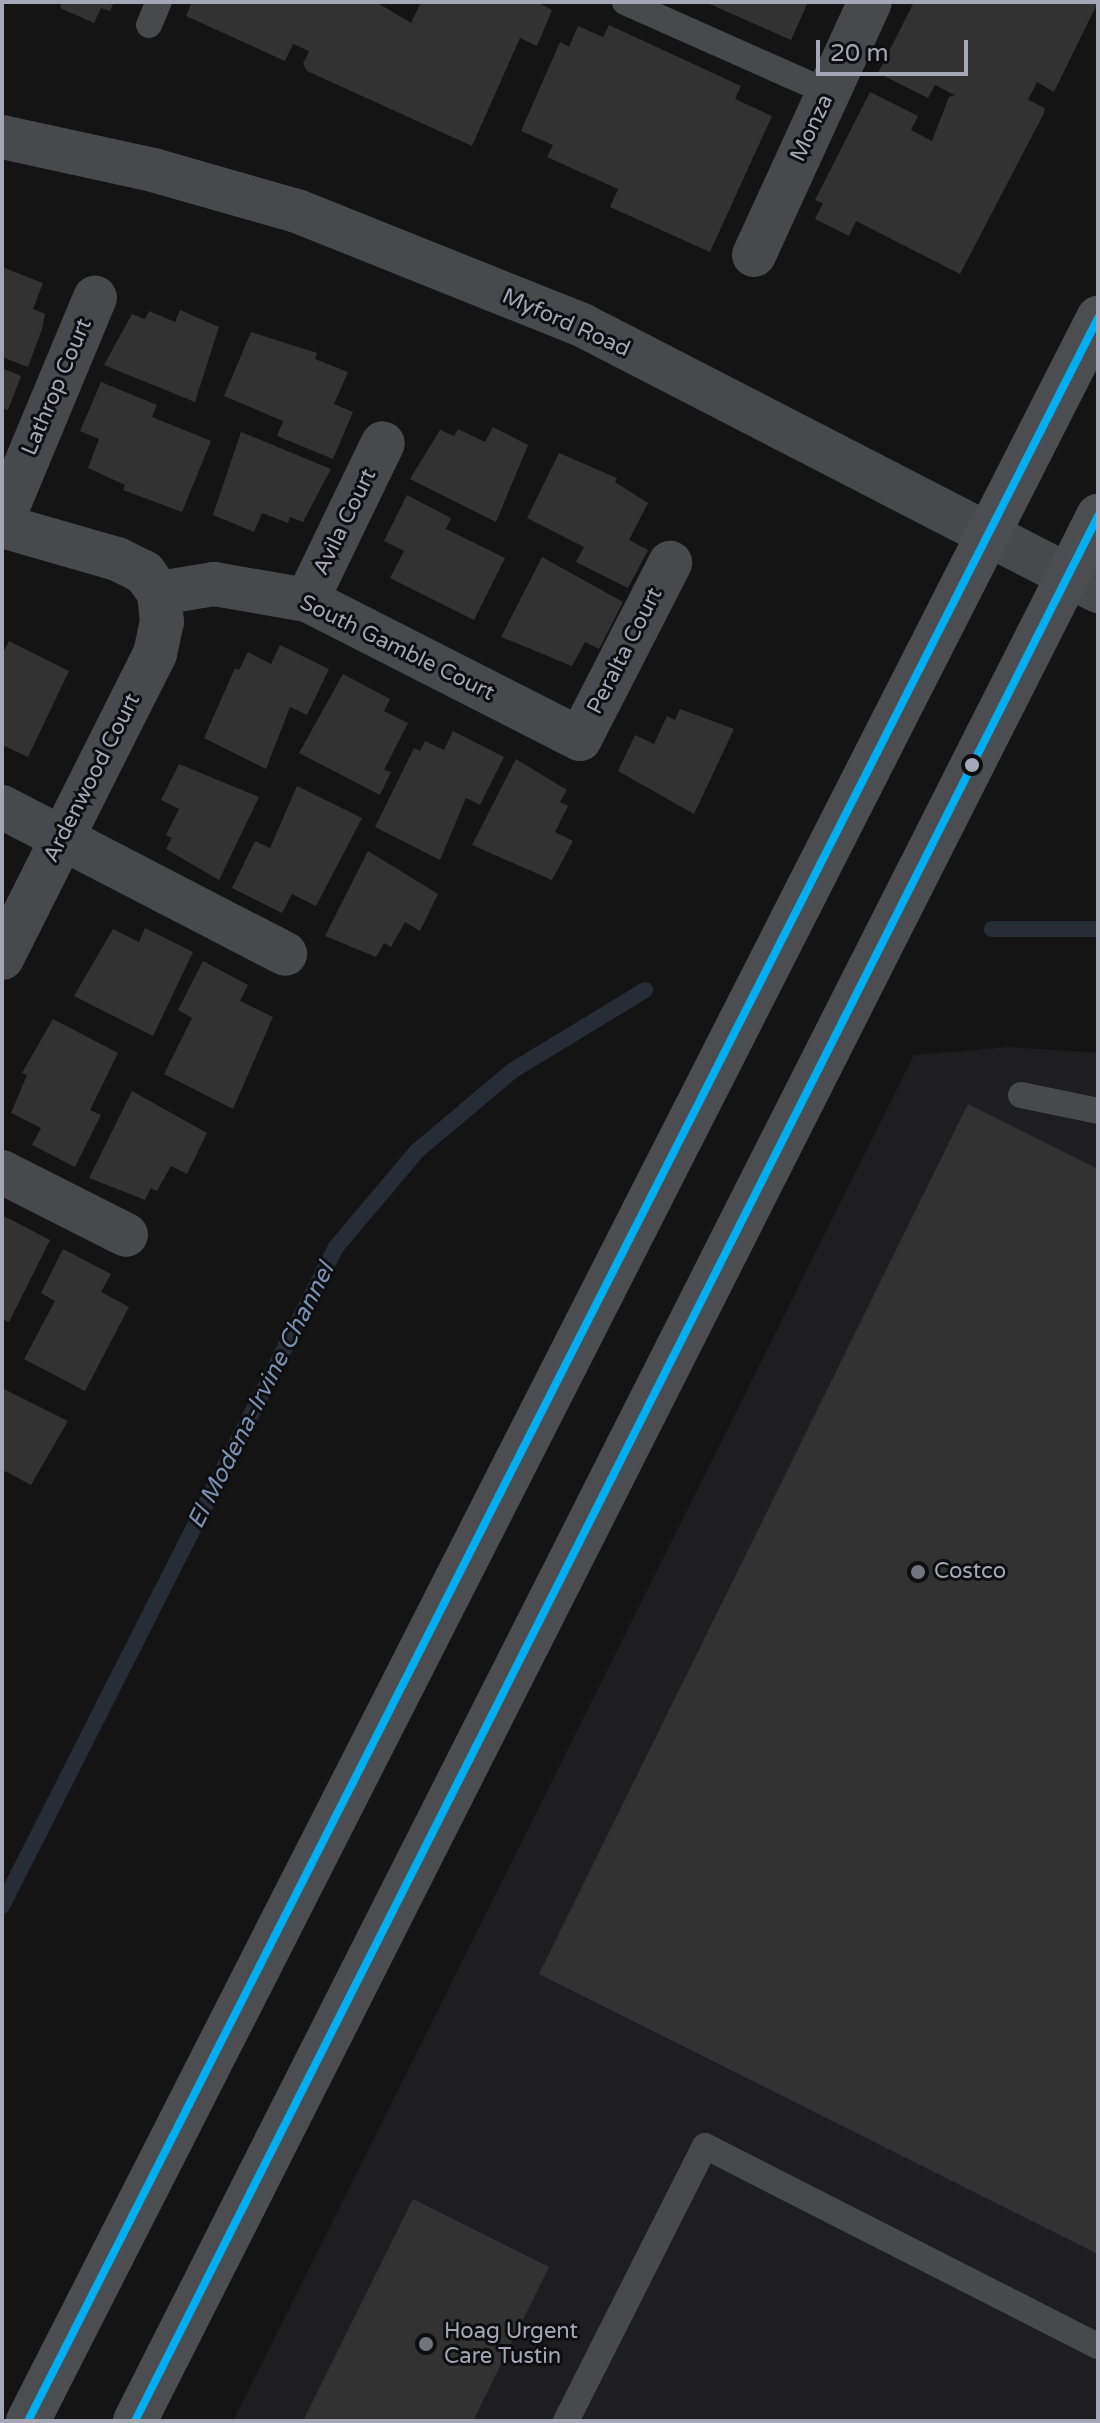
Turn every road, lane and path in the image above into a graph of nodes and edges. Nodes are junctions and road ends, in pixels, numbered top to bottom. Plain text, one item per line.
1 (625, 2) edge
2 (870, 2) edge
3 (829, 93) junction
4 (2, 137) edge
5 (754, 255) dead end
6 (95, 298) dead end
7 (1098, 318) edge
8 (383, 443) dead end
9 (1098, 516) edge
10 (2, 524) edge
11 (988, 536) junction
12 (670, 563) dead end
13 (1083, 584) edge
14 (159, 593) junction
15 (307, 600) junction
16 (580, 739) joint
17 (2, 807) edge
18 (61, 838) junction
19 (285, 954) dead end
20 (2, 958) edge
21 (1021, 1095) dead end
22 (1098, 1111) edge
23 (2, 1172) edge
24 (126, 1235) dead end
25 (1098, 2346) edge
26 (28, 2421) edge
27 (135, 2421) edge
28 (566, 2421) edge

1 - 3 lane
2 - 3 street, Monza
3 - 5 street, Monza
4 - 11 street, Myford Road
6 - 10 street, Lathrop Court
7 - 11 main road
8 - 15 street, Avila Court
9 - 13 main road
10 - 14 street
11 - 13 street, Myford Road
11 - 26 main road
12 - 16 street, Peralta Court
13 - 27 main road
14 - 15 street, South Gamble Court
14 - 18 street, Ardenwood Court
15 - 16 street, South Gamble Court
17 - 18 street
18 - 19 street
18 - 20 street, Ardenwood Court
21 - 22 lane
23 - 24 street
25 - 28 lane

